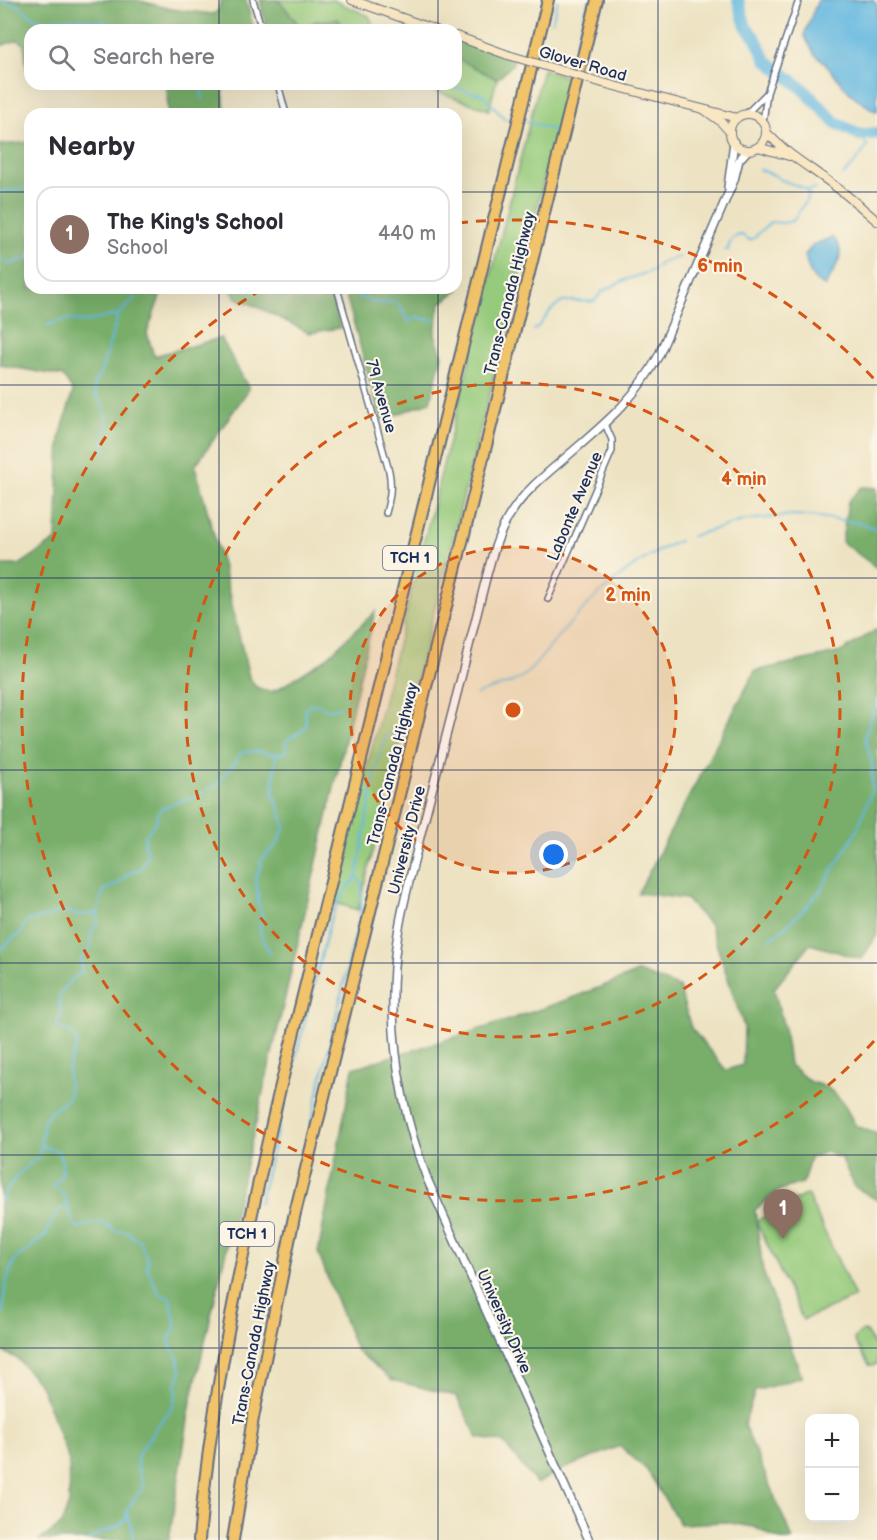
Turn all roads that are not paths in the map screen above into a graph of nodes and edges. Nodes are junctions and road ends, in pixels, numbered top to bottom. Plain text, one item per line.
1 (254, 0) edge
2 (352, 0) edge
3 (548, 0) edge
4 (597, 0) edge
5 (799, 0) edge
6 (260, 24) edge
7 (419, 24) edge
8 (462, 38) edge
9 (280, 90) edge
10 (767, 92) junction
11 (284, 108) edge
12 (705, 110) junction
13 (741, 116) junction
14 (763, 122) junction
15 (730, 132) junction
16 (766, 132) junction
17 (734, 142) junction
18 (758, 147) junction
19 (748, 150) junction
20 (793, 157) junction
21 (728, 193) junction
22 (877, 221) edge
23 (339, 294) edge
24 (605, 424) junction
25 (386, 513) dead end
26 (548, 599) dead end
27 (201, 1522) junction
28 (194, 1540) edge
29 (199, 1540) edge
30 (235, 1540) edge
31 (589, 1540) edge

1 - 6 street
2 - 7 main road
3 - 27 highway, Trans-Canada Highway / TCH 1
4 - 30 highway, Trans-Canada Highway / TCH 1
5 - 10 street
8 - 12 main road, Glover Road, bridge
9 - 11 street
10 - 13 street
10 - 14 street
12 - 13 main road, Glover Road
12 - 15 main road, Glover Road
13 - 14 main road
13 - 15 main road
14 - 16 main road
15 - 17 main road
16 - 18 main road
16 - 20 main road
17 - 19 main road
17 - 21 street, University Drive
18 - 19 main road
18 - 20 main road
19 - 21 street, University Drive
20 - 22 main road
21 - 24 street, University Drive
23 - 25 street, 79 Avenue
24 - 26 street, Labonte Avenue
24 - 31 street, University Drive
27 - 28 highway
27 - 29 highway, Trans-Canada Highway / TCH 1

